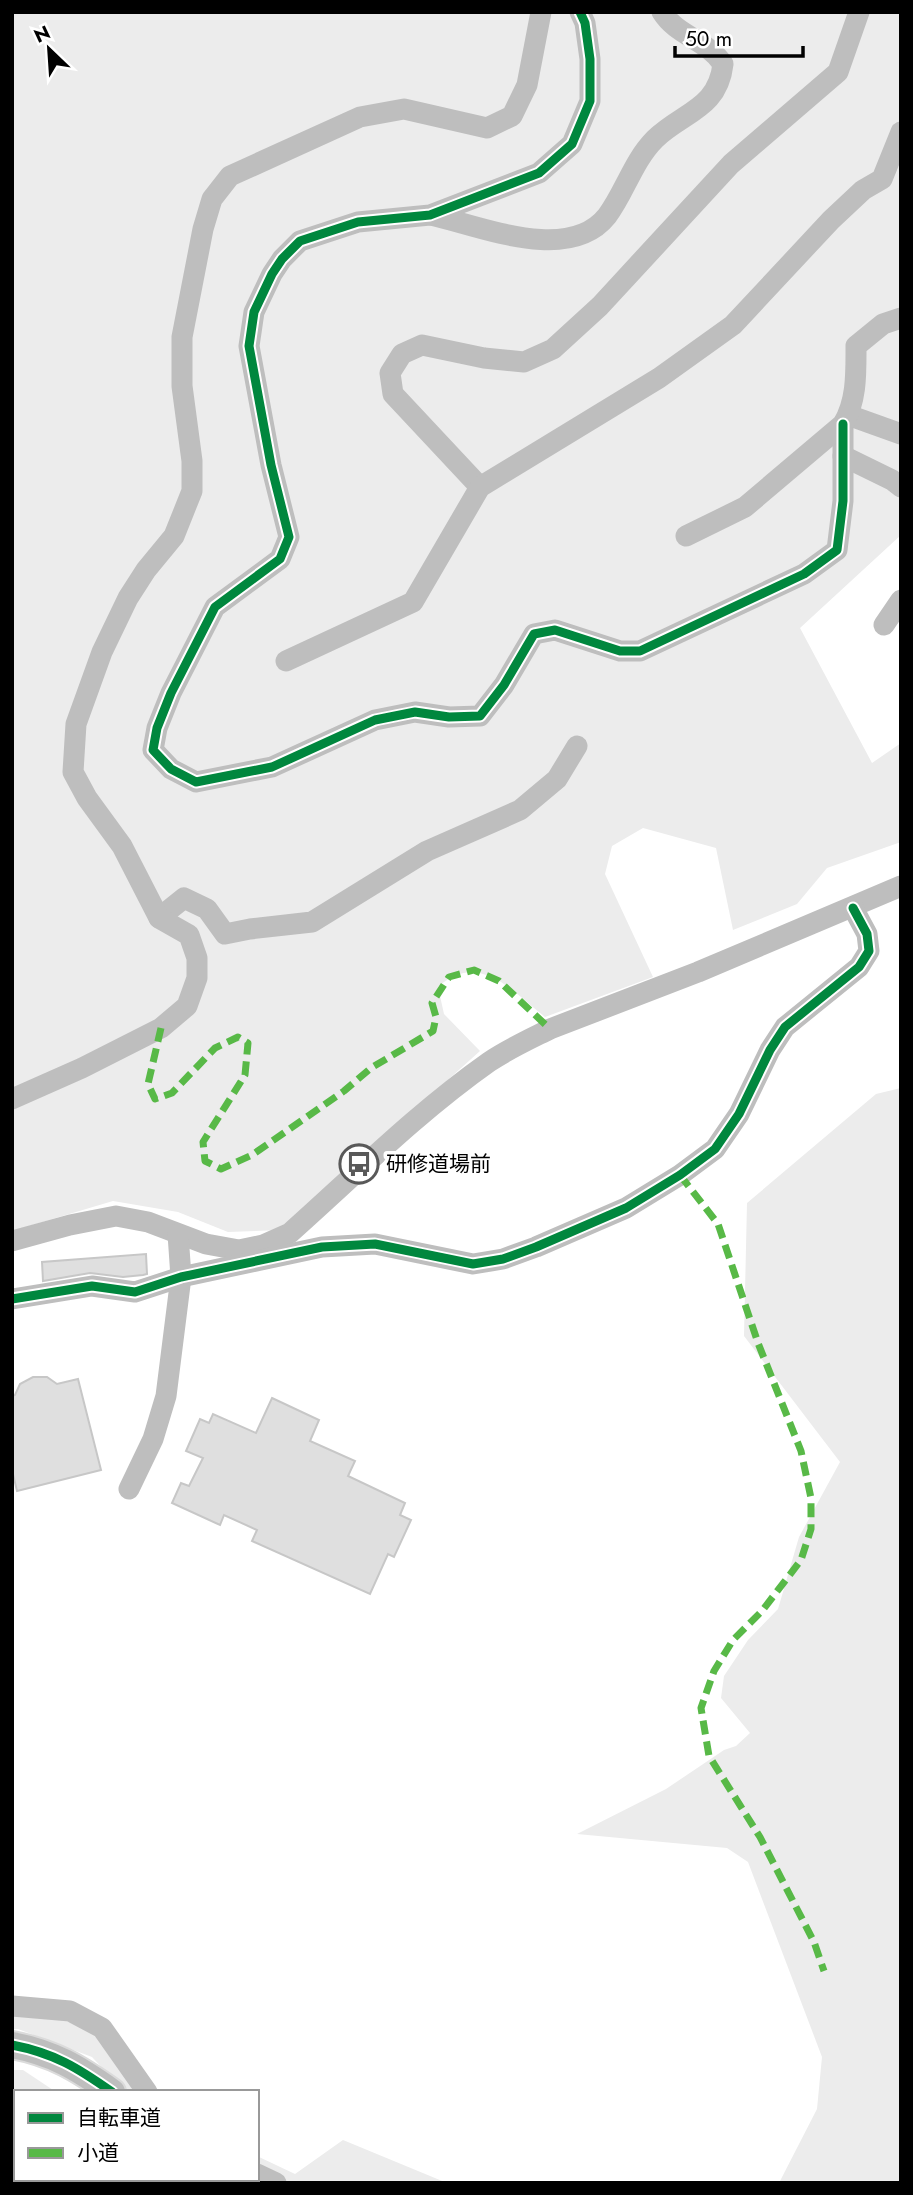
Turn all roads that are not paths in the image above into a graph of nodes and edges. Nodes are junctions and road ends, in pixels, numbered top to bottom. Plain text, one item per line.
1 (541, 12) edge
2 (580, 12) edge
3 (662, 12) edge
4 (859, 12) edge
5 (901, 132) edge
6 (891, 181) edge
7 (430, 215) junction
8 (901, 318) edge
9 (846, 420) junction
10 (901, 434) edge
11 (843, 456) junction
12 (480, 487) junction
13 (901, 487) edge
14 (686, 536) dead end
15 (901, 600) edge
16 (884, 625) dead end
17 (286, 662) dead end
18 (577, 746) dead end
19 (901, 886) edge
20 (853, 908) junction
21 (159, 918) junction
22 (12, 1099) edge
23 (178, 1234) junction
24 (12, 1241) edge
25 (181, 1278) junction
26 (12, 1299) edge
27 (129, 1489) dead end
28 (12, 2006) edge
29 (12, 2045) edge
30 (109, 2090) edge
31 (146, 2090) edge
32 (259, 2175) edge
33 (276, 2183) edge

1 - 21 street
2 - 7 street
3 - 7 street
4 - 12 street
5 - 6 street
6 - 12 street
7 - 11 street
8 - 9 street
9 - 10 street
9 - 11 street
9 - 14 street
11 - 13 street
12 - 17 street
15 - 16 street
18 - 21 street
19 - 20 street
20 - 23 street
20 - 25 street
21 - 22 street
23 - 24 street
23 - 25 street
25 - 26 street
25 - 27 street
28 - 31 street
29 - 30 main road
32 - 33 street

